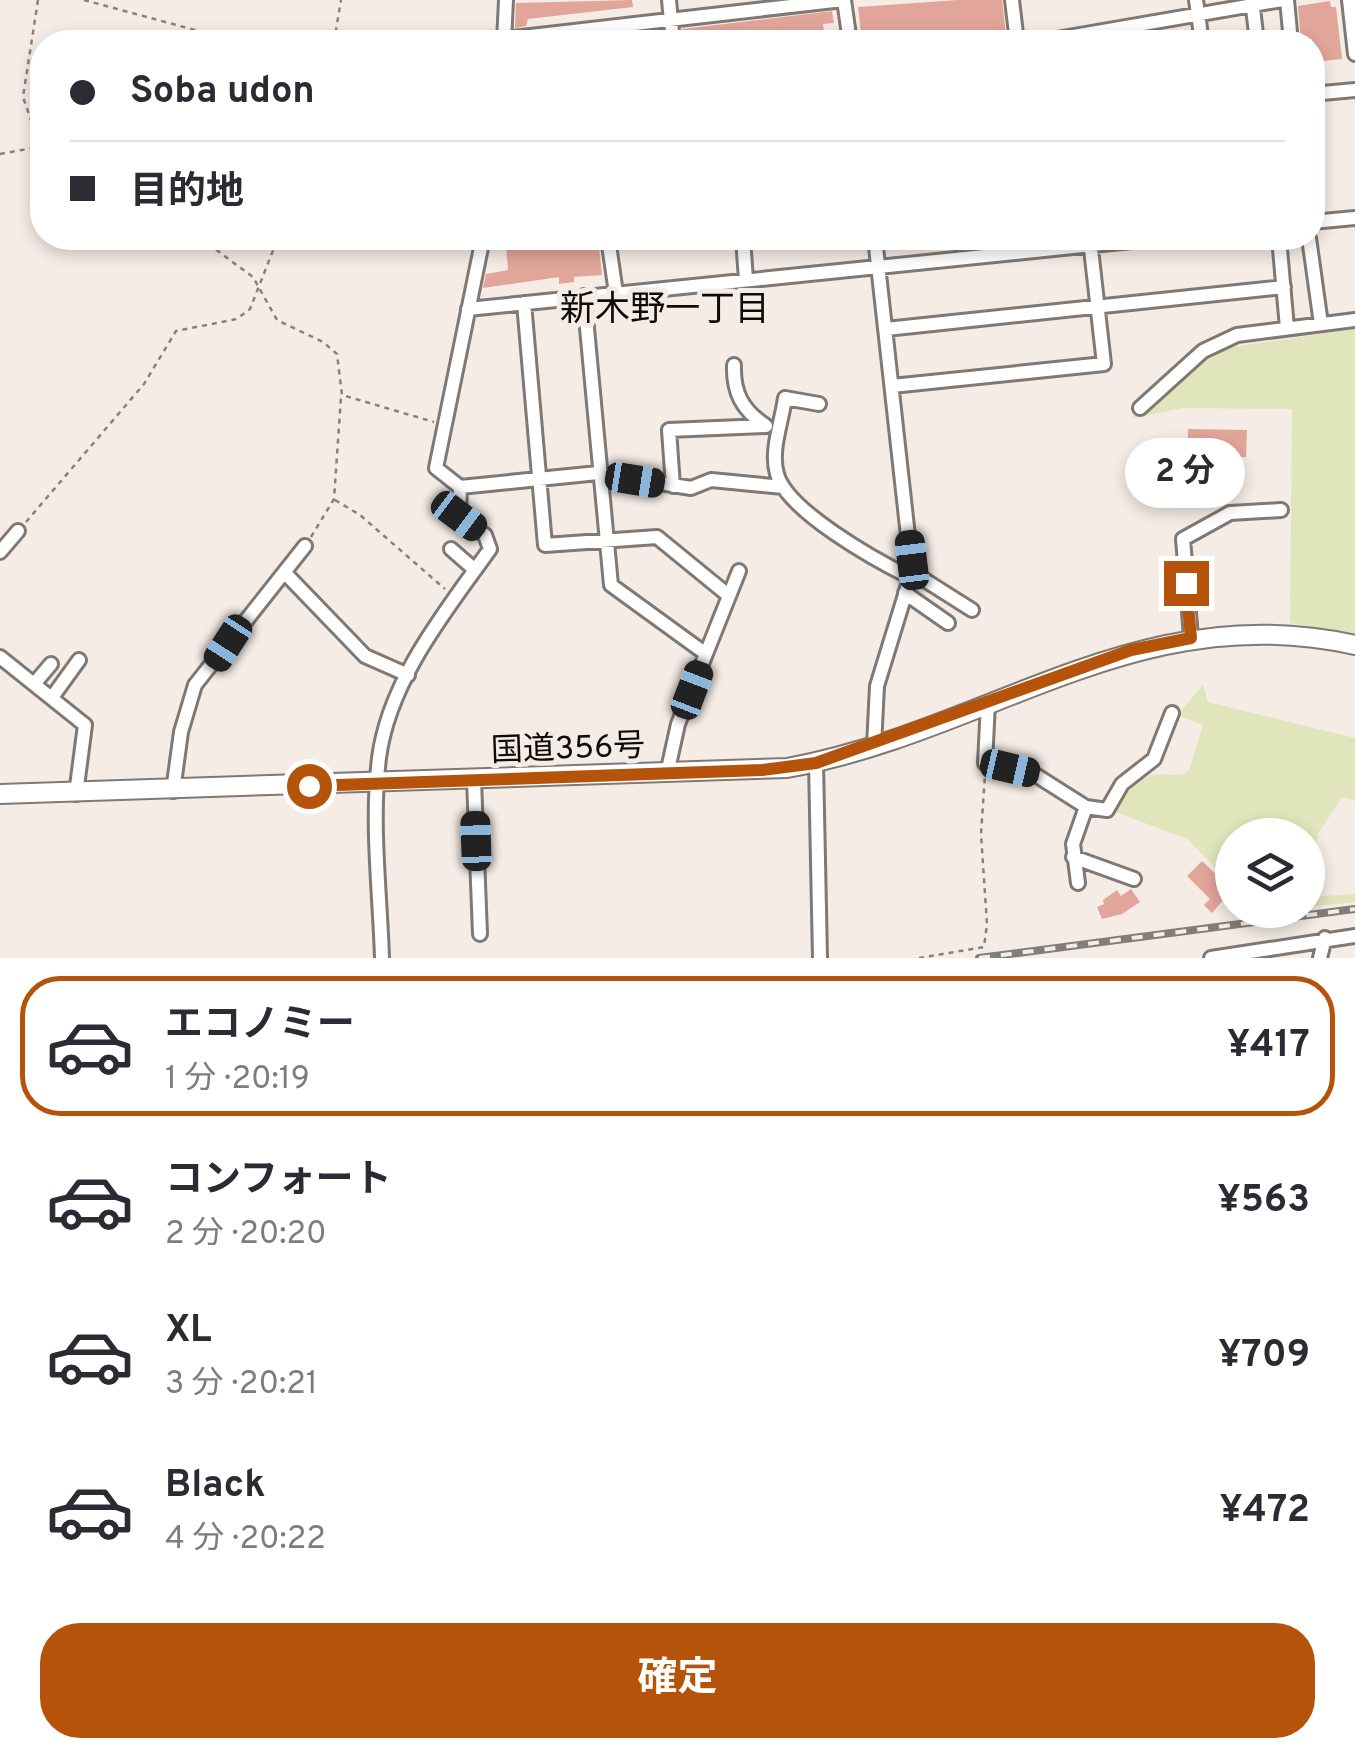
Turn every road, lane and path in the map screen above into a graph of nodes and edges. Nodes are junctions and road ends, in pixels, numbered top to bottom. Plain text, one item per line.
1 (38, 0) edge
2 (84, 0) edge
3 (340, 0) edge
4 (506, 0) edge
5 (669, 0) edge
6 (844, 0) edge
7 (1012, 0) edge
8 (1284, 0) edge
9 (1349, 0) edge
10 (1253, 2) edge
11 (1197, 7) edge
12 (671, 22) junction
13 (33, 30) edge
14 (195, 30) edge
15 (336, 30) edge
16 (505, 30) edge
17 (601, 30) edge
18 (672, 30) edge
19 (848, 30) edge
20 (1016, 30) edge
21 (1093, 30) edge
22 (1256, 30) edge
23 (1289, 30) edge
24 (30, 52) edge
25 (1355, 54) edge
26 (1355, 90) edge
27 (1325, 93) edge
28 (30, 117) edge
29 (30, 148) edge
30 (0, 154) edge
31 (1355, 218) edge
32 (1325, 221) edge
33 (221, 250) edge
34 (274, 250) edge
35 (482, 250) edge
36 (610, 250) edge
37 (743, 250) edge
38 (876, 250) edge
39 (1017, 250) edge
40 (1091, 250) edge
41 (1280, 250) edge
42 (1311, 250) edge
43 (878, 267) junction
44 (746, 280) junction
45 (1284, 288) junction
46 (260, 289) junction
47 (616, 293) junction
48 (584, 296) junction
49 (524, 303) junction
50 (1098, 306) junction
51 (468, 309) junction
52 (1355, 320) edge
53 (1321, 324) junction
54 (1287, 328) junction
55 (886, 329) junction
56 (734, 365) dead end
57 (892, 386) junction
58 (342, 395) junction
59 (819, 404) dead end
60 (1140, 408) dead end
61 (444, 425) junction
62 (766, 426) junction
63 (780, 436) junction
64 (598, 473) junction
65 (538, 480) junction
66 (673, 486) junction
67 (460, 487) junction
68 (783, 487) junction
69 (334, 499) junction
70 (1281, 510) dead end
71 (18, 531) joint
72 (606, 538) junction
73 (306, 546) joint
74 (452, 550) dead end
75 (0, 552) edge
76 (475, 570) junction
77 (739, 571) dead end
78 (285, 573) junction
79 (911, 575) junction
80 (905, 593) junction
81 (728, 595) junction
82 (456, 598) junction
83 (972, 610) dead end
84 (948, 623) dead end
85 (1191, 638) junction
86 (1355, 646) edge
87 (706, 654) junction
88 (0, 657) edge
89 (79, 660) dead end
90 (51, 664) dead end
91 (408, 675) junction
92 (34, 684) junction
93 (53, 696) junction
94 (988, 703) junction
95 (1172, 713) dead end
96 (874, 746) junction
97 (986, 762) junction
98 (816, 763) junction
99 (667, 774) junction
100 (474, 780) junction
101 (377, 784) junction
102 (173, 791) junction
103 (0, 794) edge
104 (76, 794) junction
105 (1086, 807) junction
106 (1073, 858) junction
107 (1134, 879) dead end
108 (1078, 883) dead end
109 (480, 934) dead end
110 (1355, 936) edge
111 (1326, 938) junction
112 (1253, 954) edge
113 (382, 958) edge
114 (820, 958) edge
115 (918, 958) edge
116 (1212, 958) edge
117 (1320, 958) edge

1 - 13 path
2 - 14 path
3 - 15 path
4 - 16 street
5 - 12 street
6 - 12 street
6 - 19 street
7 - 20 street
8 - 10 street
8 - 23 street
9 - 25 street
10 - 11 street
10 - 22 street
11 - 21 street
12 - 17 street
12 - 18 street
24 - 28 path
26 - 27 street
29 - 30 path
31 - 32 street
33 - 46 path
34 - 46 path
35 - 51 street
36 - 47 street
37 - 44 street
38 - 43 street
39 - 43 street
40 - 50 street
41 - 45 street
42 - 53 street
43 - 44 street
43 - 55 street
44 - 47 street
45 - 50 street
45 - 54 street
46 - 58 path
46 - 71 path
47 - 48 street
48 - 49 street
48 - 64 street
49 - 51 street
49 - 65 street
50 - 55 street
50 - 57 street
51 - 61 street
52 - 53 street
53 - 54 street
54 - 60 street
55 - 57 street
56 - 62 street
57 - 79 street
58 - 61 path
58 - 69 path
59 - 63 street
61 - 67 street
62 - 63 street
62 - 66 street
63 - 68 street
64 - 65 street
64 - 66 street
64 - 72 street
65 - 67 street
65 - 72 street
66 - 68 street
67 - 76 street
68 - 79 street
69 - 73 path
69 - 82 path
70 - 85 street
71 - 75 street
72 - 81 street
72 - 87 street
73 - 78 street
74 - 76 street
76 - 82 street
77 - 81 street
78 - 91 street
78 - 102 street
79 - 80 street
79 - 83 street
80 - 84 street
80 - 96 street
81 - 87 street
82 - 91 street
85 - 86 highway, 国道356号
85 - 94 highway, 国道356号
87 - 99 street
88 - 92 street
89 - 93 street
90 - 92 street
91 - 101 street
92 - 93 street
93 - 104 street
94 - 96 highway, 国道356号
94 - 97 street
95 - 105 street
96 - 98 highway, 国道356号
97 - 105 street
97 - 115 path
98 - 99 highway, 国道356号
98 - 114 street
99 - 100 highway, 国道356号
100 - 101 highway, 国道356号
100 - 109 street
101 - 102 highway, 国道356号
101 - 113 street
102 - 104 highway, 国道356号
103 - 104 highway, 国道356号
105 - 106 street
106 - 107 street
106 - 108 street
110 - 111 street
111 - 112 street
111 - 117 street
112 - 116 street

